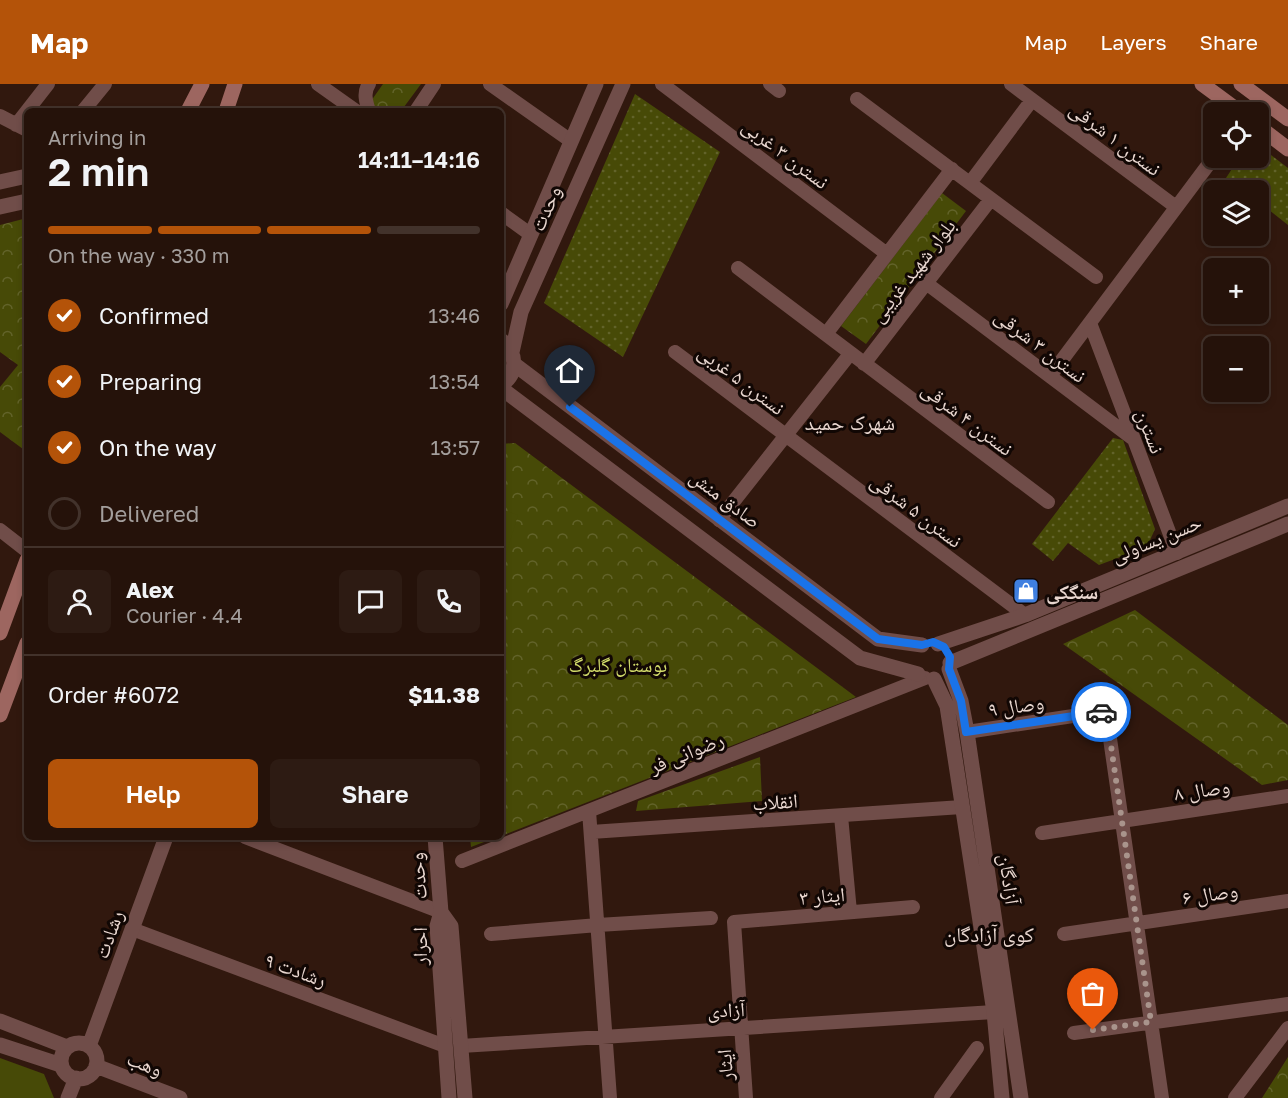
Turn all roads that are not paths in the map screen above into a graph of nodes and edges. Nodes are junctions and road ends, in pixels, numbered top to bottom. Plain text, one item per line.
1 (48, 84) edge
2 (105, 84) edge
3 (202, 84) edge
4 (235, 84) edge
5 (318, 84) edge
6 (369, 84) edge
7 (434, 84) edge
8 (490, 84) edge
9 (596, 84) edge
10 (623, 84) edge
11 (662, 84) edge
12 (1011, 84) edge
13 (1202, 84) edge
14 (1241, 84) edge
15 (857, 99) dead end
16 (1032, 100) junction
17 (1226, 102) edge
18 (33, 108) edge
19 (85, 108) edge
20 (190, 108) edge
21 (227, 108) edge
22 (352, 108) edge
23 (368, 108) edge
24 (418, 108) edge
25 (0, 116) edge
26 (1288, 119) edge
27 (21, 127) edge
28 (1269, 134) edge
29 (570, 141) junction
30 (1288, 149) edge
31 (1206, 168) edge
32 (952, 169) junction
33 (24, 177) edge
34 (0, 182) edge
35 (970, 183) junction
36 (991, 199) junction
37 (24, 202) edge
38 (0, 207) edge
39 (1176, 207) junction
40 (504, 215) edge
41 (530, 234) junction
42 (887, 254) junction
43 (738, 268) dead end
44 (1096, 277) dead end
45 (926, 283) junction
46 (504, 297) edge
47 (1090, 323) junction
48 (826, 334) junction
49 (504, 344) edge
50 (675, 352) dead end
51 (850, 354) junction
52 (513, 358) junction
53 (864, 364) junction
54 (1050, 376) junction
55 (504, 383) edge
56 (504, 388) edge
57 (785, 436) junction
58 (1132, 438) junction
59 (1048, 502) dead end
60 (1288, 506) edge
61 (719, 520) junction
62 (1288, 524) edge
63 (0, 530) edge
64 (24, 549) edge
65 (1178, 553) junction
66 (24, 568) edge
67 (1025, 615) junction
68 (0, 633) edge
69 (938, 644) junction
70 (922, 645) junction
71 (24, 651) edge
72 (950, 666) junction
73 (926, 677) junction
74 (0, 716) edge
75 (966, 732) junction
76 (1288, 796) edge
77 (962, 807) junction
78 (589, 811) junction
79 (841, 816) junction
80 (1122, 820) junction
81 (591, 832) junction
82 (1042, 833) dead end
83 (165, 840) edge
84 (253, 840) edge
85 (435, 840) edge
86 (462, 861) dead end
87 (1288, 901) edge
88 (914, 907) dead end
89 (441, 912) junction
90 (850, 912) junction
91 (711, 918) dead end
92 (734, 922) joint
93 (1137, 923) junction
94 (598, 925) junction
95 (132, 929) junction
96 (491, 934) dead end
97 (1064, 934) dead end
98 (1288, 1004) edge
99 (994, 1012) junction
100 (0, 1021) edge
101 (1151, 1022) junction
102 (741, 1028) junction
103 (1288, 1028) edge
104 (1074, 1033) dead end
105 (606, 1035) junction
106 (0, 1045) edge
107 (89, 1046) junction
108 (453, 1046) junction
109 (67, 1047) junction
110 (977, 1048) dead end
111 (61, 1065) junction
112 (96, 1066) junction
113 (76, 1078) junction
114 (68, 1098) edge
115 (180, 1098) edge
116 (449, 1098) edge
117 (465, 1098) edge
118 (610, 1098) edge
119 (746, 1098) edge
120 (941, 1098) edge
121 (1002, 1098) edge
122 (1021, 1098) edge
123 (1162, 1098) edge
124 (1235, 1098) edge

1 - 18 street
2 - 19 street
3 - 20 main road
4 - 21 main road
5 - 22 street
6 - 23 street
7 - 24 street
8 - 29 street
9 - 29 street, وحدت
10 - 52 street, وحدت
11 - 42 street, نسترن ۳ غربی
12 - 16 street, نسترن ۱ شرقی
13 - 17 main road
14 - 26 main road
15 - 32 street
16 - 35 street
16 - 39 street, نسترن ۱ شرقی
25 - 27 street
28 - 30 main road
29 - 41 street, وحدت
31 - 39 street
32 - 35 street
32 - 42 street, بلوار شهید غریبی
33 - 34 street
35 - 36 street
36 - 44 street
36 - 45 street, بلوار شهید غریبی
37 - 38 street
39 - 47 street
40 - 41 street
41 - 46 street, وحدت
42 - 48 street, بلوار شهید غریبی
43 - 48 street, نسترن ۴ شرقی
45 - 53 street, بلوار شهید غریبی
45 - 54 street, نسترن ۳ شرقی
47 - 54 street
47 - 58 street, نسترن
48 - 51 street, نسترن ۴ شرقی
49 - 52 street, صادق منش
50 - 57 street, نسترن ۵ غربی
51 - 53 street, نسترن ۴ شرقی
51 - 57 street
52 - 55 street, وحدت
52 - 61 street, صادق منش
53 - 59 street, نسترن ۴ شرقی
54 - 58 street, نسترن ۳ شرقی
56 - 73 street
57 - 61 street
57 - 67 street, نسترن ۵ شرقی
58 - 65 street, نسترن
60 - 65 street, حسن یساولی
61 - 70 street, صادق منش
62 - 72 street, حسن یساولی
63 - 64 street
65 - 67 street, حسن یساولی
66 - 68 main road
67 - 69 street, حسن یساولی
69 - 70 street
69 - 72 street
70 - 73 street
71 - 74 main road
72 - 73 street
72 - 75 street, آزادگان
73 - 77 street, آزادگان
73 - 78 street, رضوانی فر
75 - 80 street, وصال ۹
75 - 122 street, آزادگان
76 - 80 street, وصال ۸
77 - 79 street, انقلاب
77 - 99 street, آزادگان
78 - 81 street
78 - 86 street, رضوانی فر
79 - 81 street, انقلاب
79 - 90 street
80 - 82 street, وصال ۸
80 - 93 street
81 - 94 street
83 - 95 street, رشادت
84 - 89 street
85 - 89 street, وحدت
87 - 93 street, وصال ۶
88 - 90 street, ایثار ۳
89 - 108 street, احرار
90 - 92 street, ایثار ۳
91 - 94 street
92 - 102 street, ایثار
93 - 97 street, وصال ۶
93 - 101 street
94 - 96 street
94 - 105 street
95 - 107 street, رشادت
95 - 108 street, رشادت ۹
98 - 101 street
99 - 102 street, آزادی
99 - 121 street, آزادگان
100 - 109 street
101 - 104 street
101 - 123 street
102 - 105 street, آزادی
102 - 119 street, ایثار
103 - 124 street
105 - 108 street, آزادی
105 - 118 street
106 - 111 street
107 - 109 street
107 - 112 street
108 - 116 street, احرار
108 - 117 street, احرار
109 - 111 street
110 - 120 street
111 - 113 street
112 - 113 street
112 - 115 street, وهب
113 - 114 street

